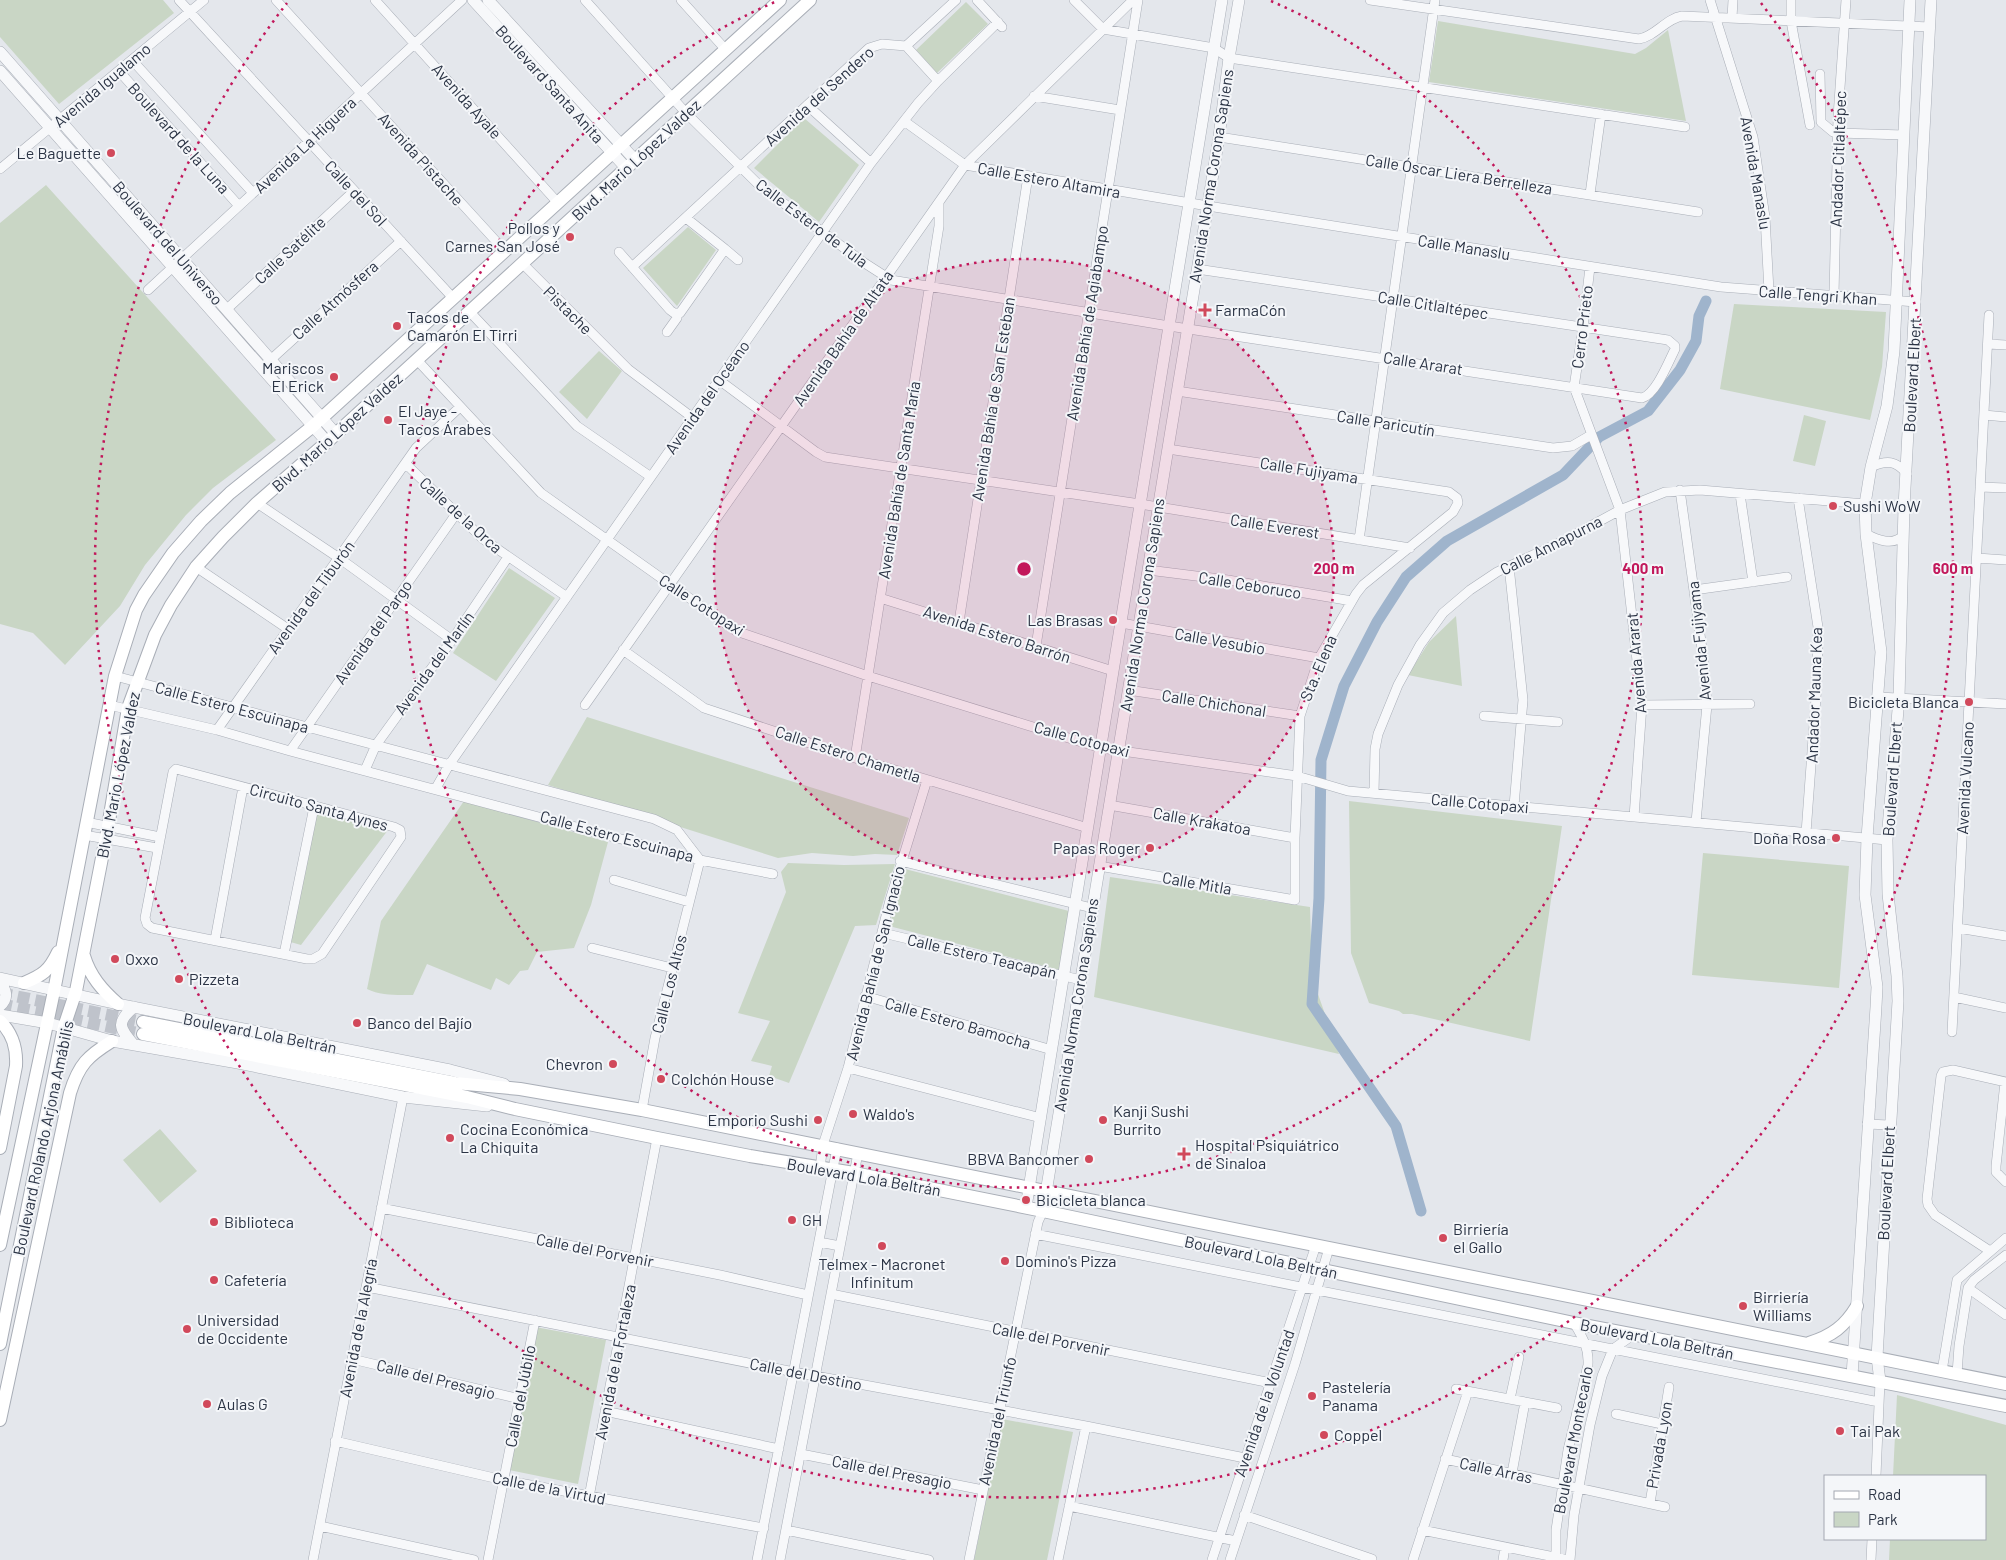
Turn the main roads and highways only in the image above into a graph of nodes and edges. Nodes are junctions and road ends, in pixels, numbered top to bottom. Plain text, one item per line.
1 (780, 0) edge
2 (810, 0) edge
3 (63, 944) junction
4 (83, 953) junction
5 (24, 983) road end
6 (55, 989) joint
7 (76, 993) joint
8 (118, 1004) road end
9 (0, 1021) edge
10 (112, 1040) road end
11 (0, 1148) edge
12 (0, 1245) edge
13 (1857, 1306) road end
14 (0, 1344) edge
15 (1807, 1344) junction
16 (2006, 1384) edge
17 (2006, 1406) edge
18 (0, 1420) edge

1 - 3 main road, Blvd. Mario López Valdez
2 - 4 main road, Blvd. Mario López Valdez
3 - 5 main road
3 - 6 main road, Blvd. Mario López Valdez
4 - 7 main road, Blvd. Mario López Valdez
4 - 8 main road
6 - 12 main road, Boulevard Rolando Arjona Amábilis
7 - 14 main road, Boulevard Rolando Arjona Amábilis
9 - 11 main road
10 - 18 main road
13 - 15 main road
15 - 16 main road, Boulevard Lola Beltrán
15 - 17 main road, Boulevard Lola Beltrán

